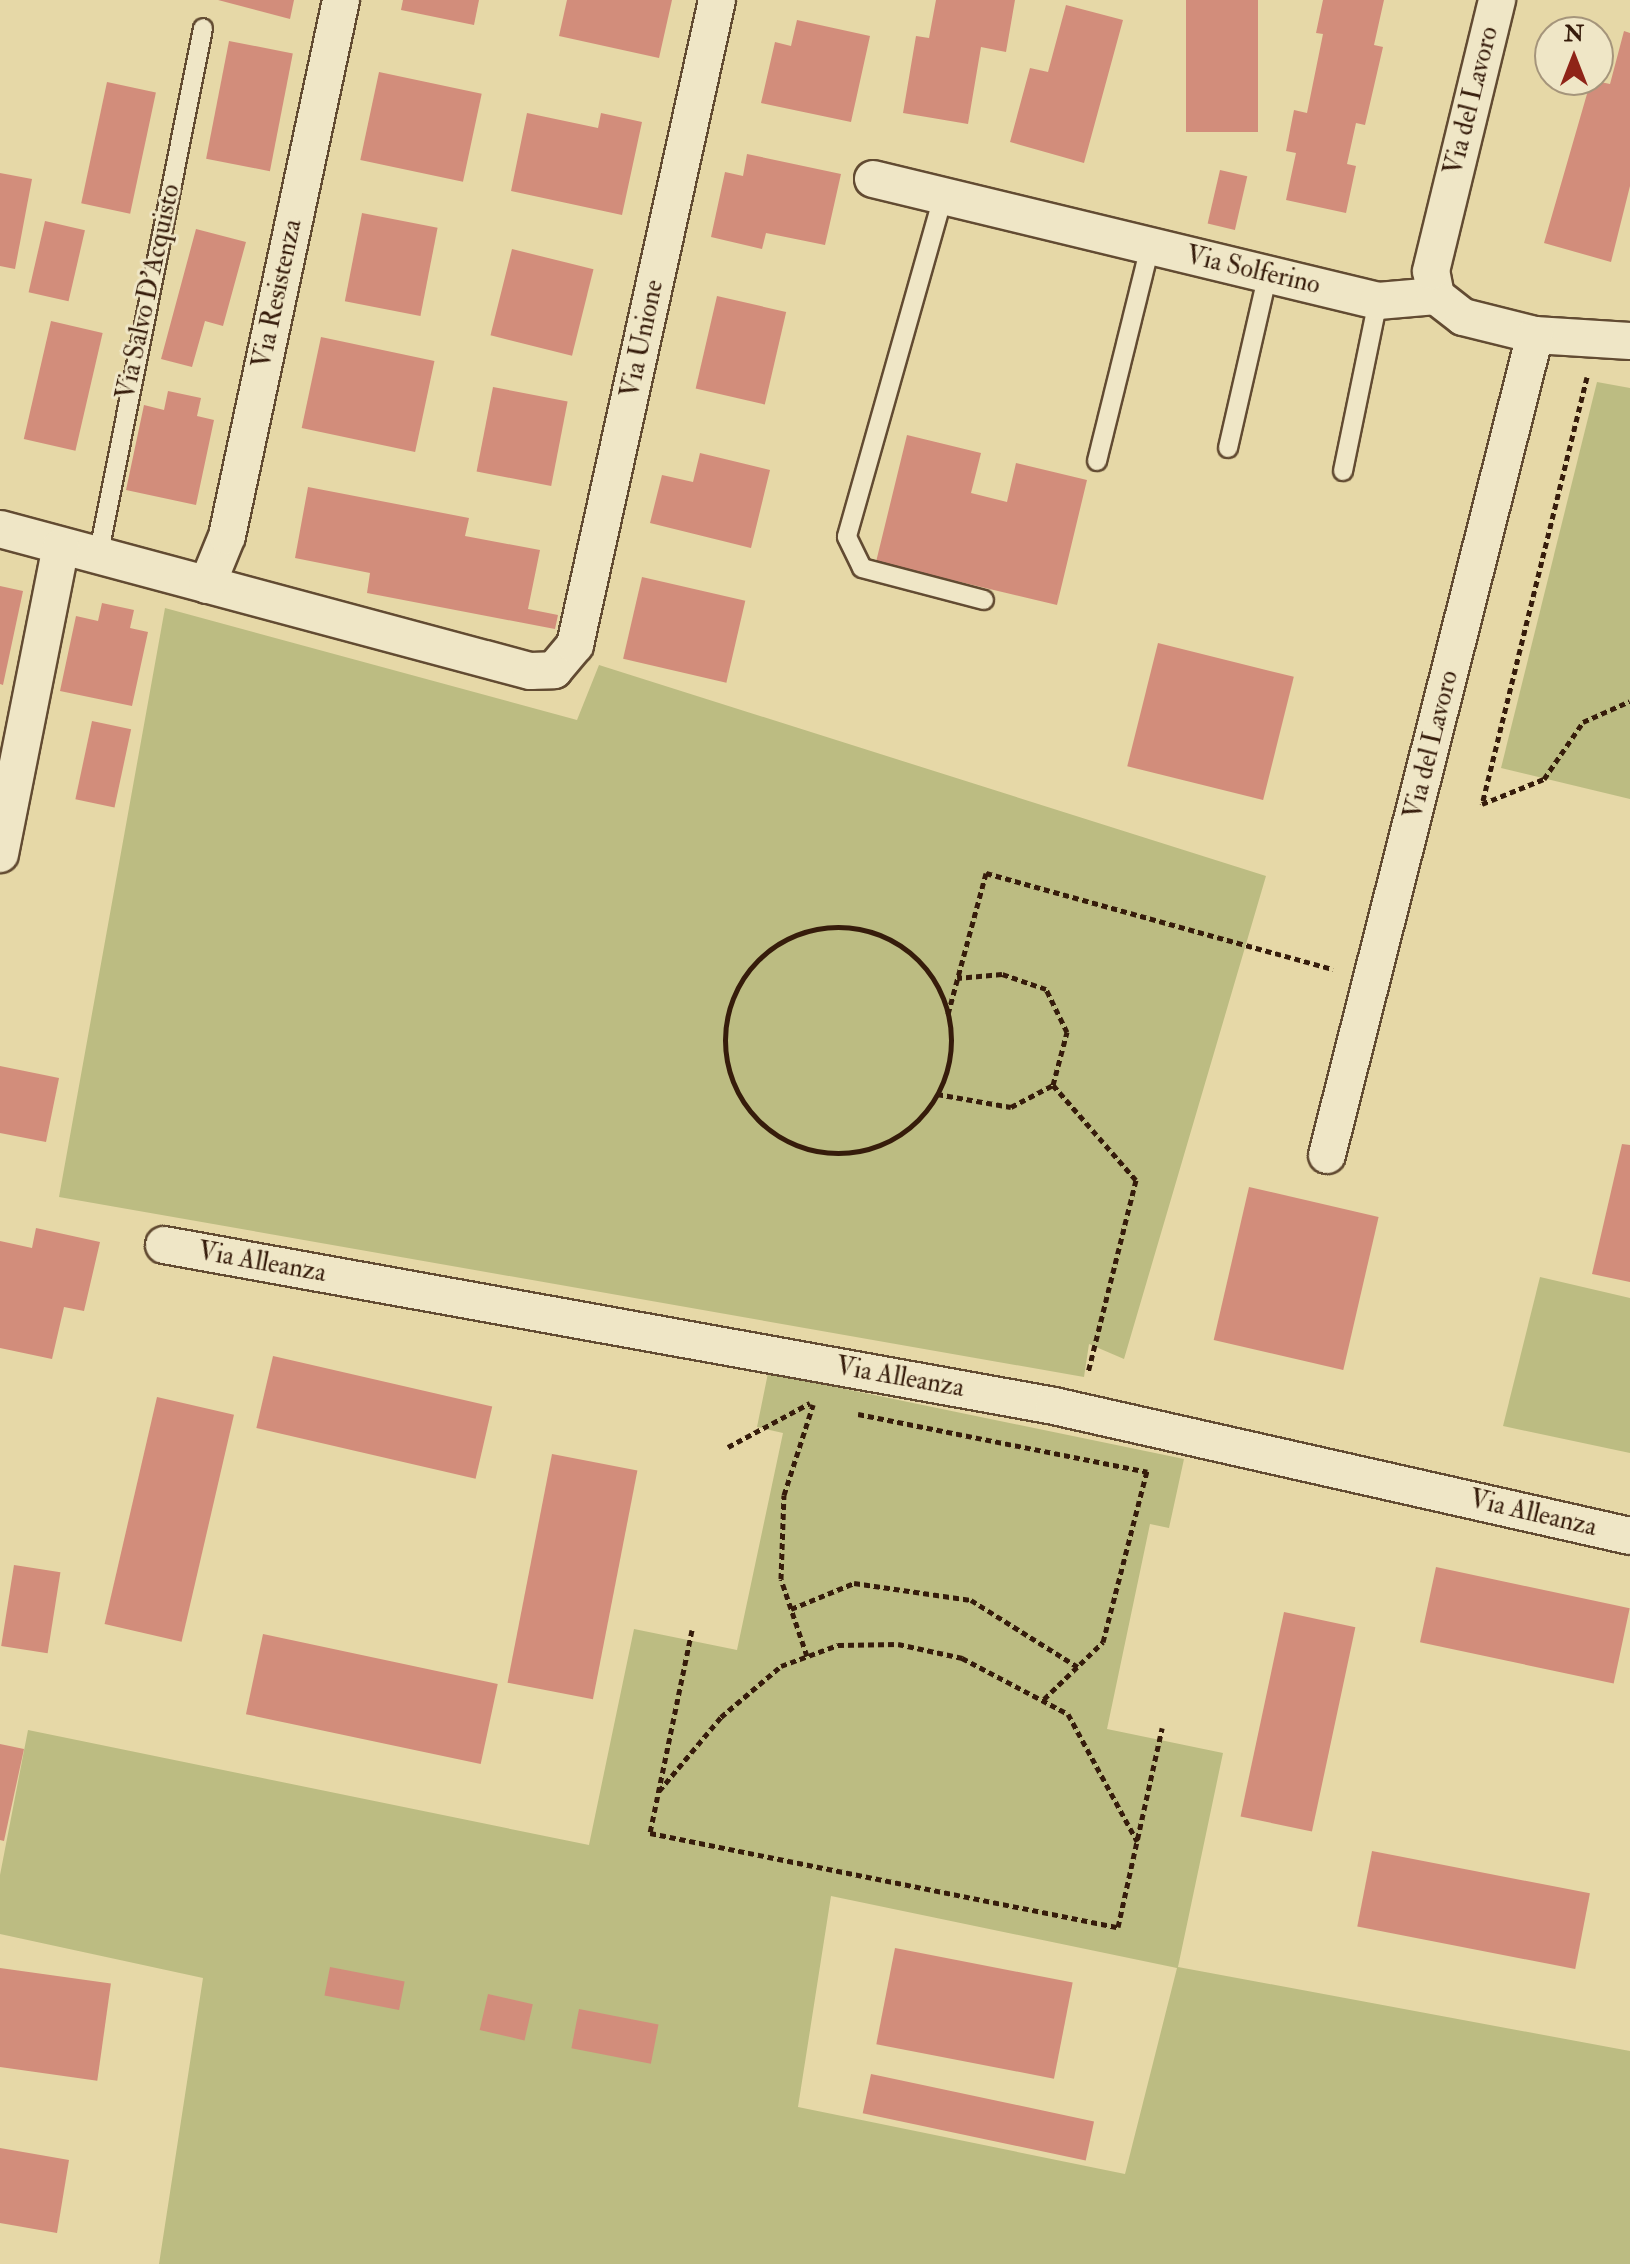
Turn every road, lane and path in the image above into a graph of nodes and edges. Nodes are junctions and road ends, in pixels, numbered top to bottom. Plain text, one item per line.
1 (341, 0) edge
2 (717, 0) edge
3 (1497, 0) edge
4 (203, 28) dead end
5 (873, 179) dead end
6 (943, 197) junction
7 (1150, 247) junction
8 (1268, 274) junction
9 (1436, 296) junction
10 (1378, 301) junction
11 (1535, 335) junction
12 (1630, 341) edge
13 (1590, 364) dead end
14 (1228, 448) dead end
15 (1097, 461) dead end
16 (1343, 471) dead end
17 (0, 529) edge
18 (61, 547) junction
19 (98, 557) junction
20 (207, 585) junction
21 (984, 600) dead end
22 (1630, 701) edge
23 (0, 854) edge
24 (957, 978) junction
25 (1373, 980) junction
26 (948, 1015) junction
27 (1053, 1085) junction
28 (937, 1094) junction
29 (1327, 1155) dead end
30 (164, 1245) dead end
31 (815, 1363) junction
32 (1088, 1372) dead end
33 (810, 1404) junction
34 (825, 1407) dead end
35 (856, 1414) dead end
36 (1158, 1430) junction
37 (728, 1447) dead end
38 (1147, 1472) junction
39 (1630, 1536) edge
40 (791, 1609) junction
41 (692, 1630) dead end
42 (807, 1656) junction
43 (1078, 1667) junction
44 (1044, 1699) junction
45 (1162, 1728) dead end
46 (658, 1792) junction
47 (1137, 1841) junction

1 - 20 street, Via Resistenza
2 - 20 street, Via Unione
3 - 9 street, Via del Lavoro
4 - 19 lane, Via Salvo D'Acquisto
5 - 6 street, Via Solferino
6 - 7 street, Via Solferino
6 - 21 lane
7 - 8 street, Via Solferino
7 - 15 lane
8 - 10 street, Via Solferino
8 - 14 lane
9 - 10 street, Via Solferino
9 - 11 street
10 - 16 lane
11 - 12 street
11 - 25 street, Via del Lavoro
13 - 22 path
17 - 18 street
18 - 19 street
18 - 23 street
19 - 20 street
24 - 25 path
24 - 26 path
24 - 27 path
25 - 29 street, Via del Lavoro
26 - 28 path
26 - 28 path
27 - 28 path
27 - 32 path
30 - 31 street, Via Alleanza
31 - 33 path
31 - 36 street, Via Alleanza
33 - 34 path
33 - 37 path
33 - 40 path
35 - 38 path
36 - 38 path
36 - 39 street, Via Alleanza
38 - 43 path
40 - 42 path
40 - 43 path
41 - 46 path
42 - 44 path
42 - 46 path
43 - 44 path
44 - 47 path
45 - 47 path
46 - 47 path

